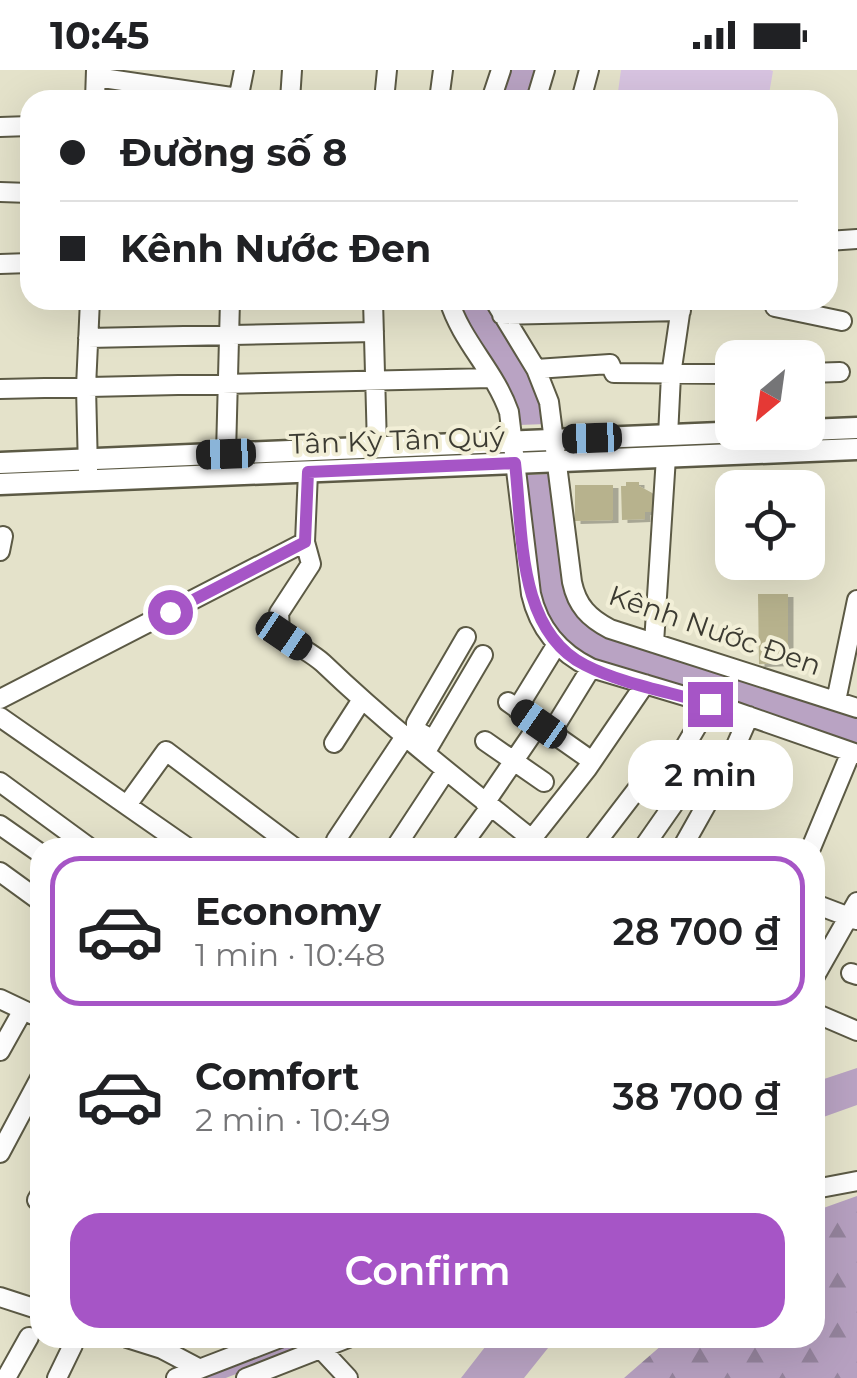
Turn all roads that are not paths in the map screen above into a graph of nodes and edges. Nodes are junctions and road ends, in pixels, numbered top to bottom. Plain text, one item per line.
1 (96, 73) edge
2 (189, 90) edge
3 (89, 310) edge
4 (230, 310) edge
5 (374, 310) edge
6 (453, 310) edge
7 (499, 310) edge
8 (681, 310) edge
9 (788, 310) edge
10 (842, 322) dead end
11 (374, 332) junction
12 (230, 333) junction
13 (88, 338) junction
14 (536, 370) junction
15 (825, 372) edge
16 (840, 372) dead end
17 (715, 375) edge
18 (671, 376) junction
19 (492, 378) junction
20 (376, 380) junction
21 (230, 384) junction
22 (86, 387) junction
23 (0, 389) edge
24 (857, 428) edge
25 (825, 429) edge
26 (715, 437) edge
27 (667, 446) junction
28 (377, 448) junction
29 (857, 449) edge
30 (556, 451) junction
31 (514, 452) junction
32 (226, 454) junction
33 (0, 463) edge
34 (88, 470) junction
35 (308, 472) junction
36 (0, 484) edge
37 (305, 542) junction
38 (857, 600) edge
39 (466, 637) dead end
40 (654, 643) junction
41 (557, 644) junction
42 (483, 655) dead end
43 (591, 668) junction
44 (645, 684) junction
45 (0, 698) edge
46 (361, 701) junction
47 (836, 701) junction
48 (710, 704) junction
49 (857, 708) edge
50 (749, 716) junction
51 (0, 717) edge
52 (545, 729) junction
53 (404, 738) junction
54 (485, 741) dead end
55 (334, 742) dead end
56 (429, 748) junction
57 (854, 753) edge
58 (515, 760) junction
59 (592, 762) junction
60 (445, 772) junction
61 (0, 782) edge
62 (544, 782) dead end
63 (690, 782) junction
64 (640, 784) dead end
65 (712, 796) junction
66 (127, 805) junction
67 (488, 806) junction
68 (0, 825) edge
69 (76, 838) edge
70 (174, 838) edge
71 (283, 838) edge
72 (337, 838) edge
73 (402, 838) edge
74 (467, 838) edge
75 (526, 838) edge
76 (539, 838) edge
77 (600, 838) edge
78 (649, 838) edge
79 (688, 838) edge
80 (816, 838) edge
81 (30, 847) edge
82 (0, 872) edge
83 (30, 894) edge
84 (825, 906) edge
85 (854, 913) edge
86 (825, 960) edge
87 (0, 999) edge
88 (30, 1014) edge
89 (30, 1015) edge
90 (825, 1018) edge
91 (857, 1030) edge
92 (0, 1050) edge
93 (30, 1097) edge
94 (0, 1153) edge
95 (857, 1181) edge
96 (825, 1188) edge
97 (1, 1297) edge
98 (30, 1307) edge
99 (29, 1336) dead end
100 (72, 1348) edge
101 (159, 1348) edge
102 (253, 1348) edge
103 (321, 1349) joint
104 (200, 1368) junction
105 (256, 1376) edge
106 (6, 1378) edge
107 (57, 1378) edge
108 (176, 1378) edge
109 (348, 1378) edge

1 - 2 street
3 - 13 street
4 - 12 street
5 - 11 street
6 - 19 street
7 - 14 street, Kênh Nước Đen
8 - 18 street
9 - 10 street
11 - 12 street
11 - 20 street
12 - 13 street
12 - 21 street
13 - 22 street
14 - 18 street
14 - 30 street, Kênh Nước Đen
15 - 16 street
17 - 18 street
18 - 27 street
19 - 20 street
19 - 31 street
20 - 21 street
20 - 28 street
21 - 22 street
21 - 32 street
22 - 23 street
22 - 34 street
24 - 25 main road
26 - 27 main road, Tân Kỳ Tân Quý
27 - 29 main road, Tân Kỳ Tân Quý
27 - 30 main road, Tân Kỳ Tân Quý
27 - 40 street
28 - 31 main road, Tân Kỳ Tân Quý
28 - 32 main road, Tân Kỳ Tân Quý
30 - 31 main road, Tân Kỳ Tân Quý
30 - 40 street, Kênh Nước Đen
31 - 35 main road, Tân Kỳ Tân Quý
31 - 41 street
32 - 34 main road, Tân Kỳ Tân Quý
33 - 34 main road, Tân Kỳ Tân Quý
34 - 35 main road, Tân Kỳ Tân Quý
34 - 36 main road, Tân Kỳ Tân Quý
35 - 37 street
37 - 45 street
37 - 46 street
38 - 47 street
39 - 56 street
40 - 47 street, Kênh Nước Đen
41 - 43 street
41 - 52 street
42 - 56 street
43 - 44 street
43 - 52 street
44 - 48 street
44 - 59 street
46 - 53 street
46 - 55 street
47 - 49 street, Kênh Nước Đen
48 - 50 street
48 - 63 street
50 - 57 street
50 - 65 street
51 - 66 street
52 - 58 street
52 - 59 street
53 - 56 street
53 - 72 street
54 - 58 street
56 - 60 street
57 - 80 street
58 - 62 street
58 - 67 street
59 - 76 street
60 - 67 street
60 - 73 street
61 - 69 street
63 - 65 street
63 - 78 street
64 - 77 street
65 - 79 street
66 - 70 street
66 - 71 street
67 - 74 street
67 - 75 street
68 - 81 street
82 - 83 street
84 - 85 street
85 - 86 street
87 - 88 street
89 - 92 street
90 - 91 street
93 - 94 street
95 - 96 street
97 - 98 street
99 - 106 street
100 - 107 street
101 - 104 street
102 - 104 street
103 - 105 street
103 - 109 street
104 - 108 street

